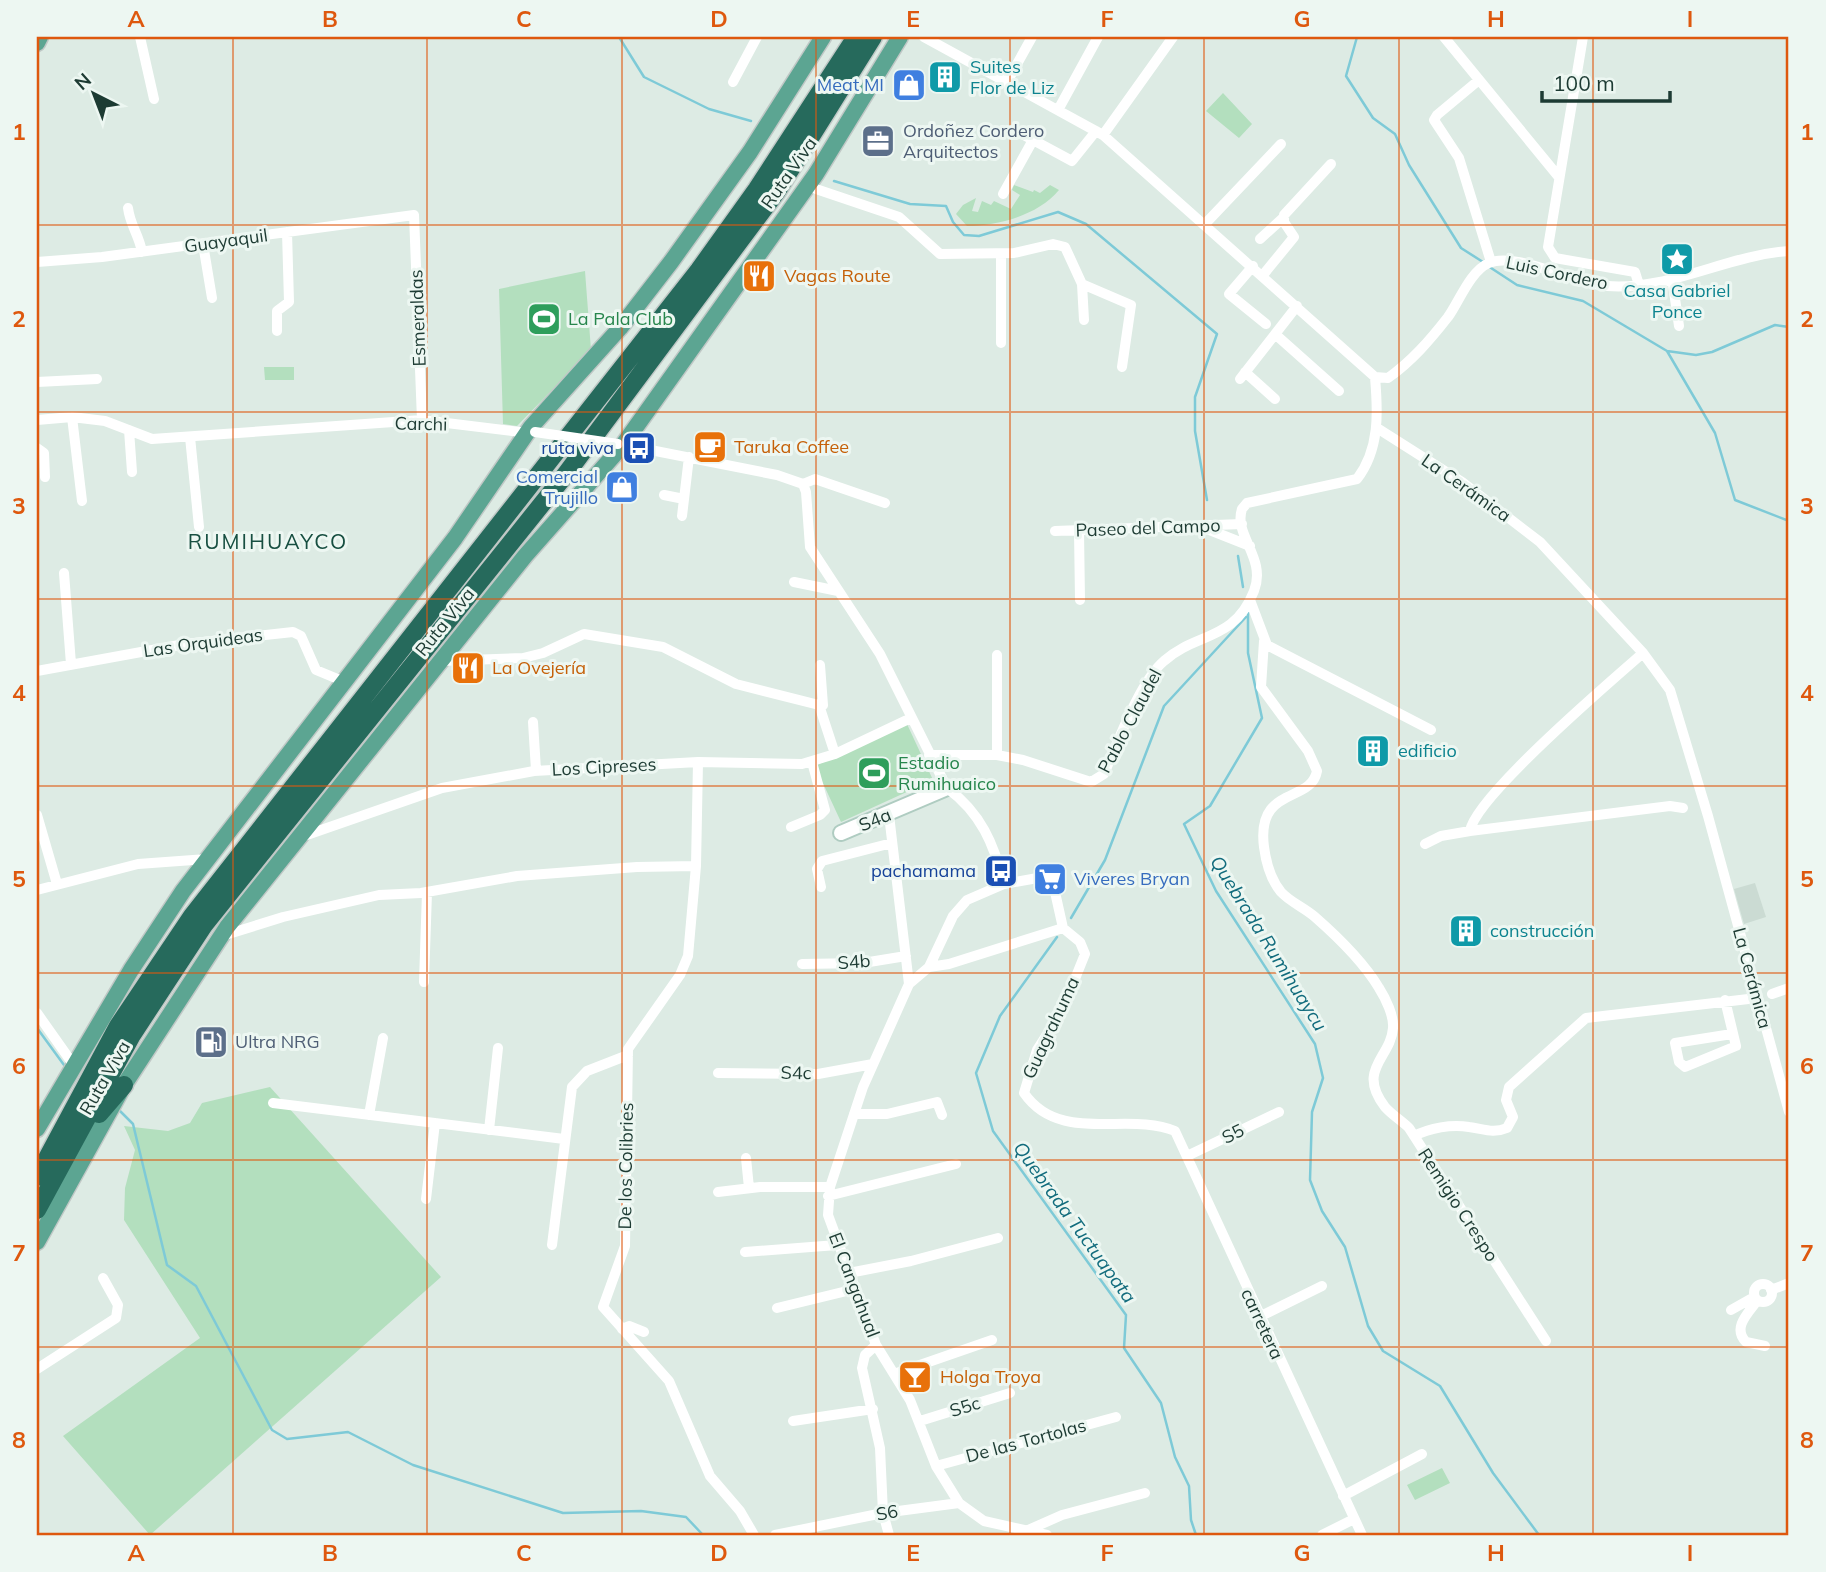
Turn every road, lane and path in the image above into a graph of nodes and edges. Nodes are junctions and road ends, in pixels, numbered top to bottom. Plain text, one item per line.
1 (40, 37) edge
2 (141, 37) edge
3 (757, 37) edge
4 (823, 37) edge
5 (856, 37) edge
6 (873, 37) edge
7 (900, 37) edge
8 (924, 37) edge
9 (1032, 37) edge
10 (1098, 37) edge
11 (1173, 37) edge
12 (1444, 37) edge
13 (1583, 37) edge
14 (37, 43) edge
15 (1479, 80) junction
16 (733, 82) dead end
17 (1007, 82) junction
18 (154, 99) dead end
19 (1058, 110) junction
20 (1018, 132) dead end
21 (1099, 133) junction
22 (1033, 139) junction
23 (1281, 144) dead end
24 (1331, 164) dead end
25 (816, 174) junction
26 (1559, 176) junction
27 (805, 188) junction
28 (827, 193) junction
29 (1003, 194) dead end
30 (128, 208) dead end
31 (414, 215) joint
32 (1283, 218) junction
33 (1205, 224) junction
34 (287, 232) junction
35 (1260, 239) dead end
36 (203, 244) junction
37 (1789, 251) edge
38 (142, 252) junction
39 (1001, 254) junction
40 (37, 262) edge
41 (1491, 262) junction
42 (1253, 266) junction
43 (1263, 275) junction
44 (1672, 278) junction
45 (1082, 284) junction
46 (1639, 285) junction
47 (212, 298) dead end
48 (1297, 306) junction
49 (1084, 320) dead end
50 (1266, 324) dead end
51 (1679, 326) dead end
52 (277, 331) dead end
53 (1275, 334) junction
54 (1001, 343) dead end
55 (1122, 367) dead end
56 (1375, 377) junction
57 (97, 379) dead end
58 (37, 382) edge
59 (1339, 391) dead end
60 (1275, 399) dead end
61 (72, 417) junction
62 (37, 420) edge
63 (422, 420) junction
64 (1377, 428) junction
65 (129, 430) junction
66 (530, 433) junction
67 (190, 437) junction
68 (620, 445) junction
69 (37, 448) edge
70 (689, 457) junction
71 (132, 472) dead end
72 (45, 477) dead end
73 (803, 484) junction
74 (664, 495) dead end
75 (684, 499) junction
76 (82, 501) dead end
77 (885, 503) dead end
78 (682, 516) dead end
79 (1242, 524) junction
80 (1196, 526) junction
81 (199, 527) dead end
82 (1055, 531) dead end
83 (1079, 531) junction
84 (1250, 547) junction
85 (64, 573) dead end
86 (794, 582) dead end
87 (838, 591) junction
88 (1080, 600) dead end
89 (1250, 600) junction
90 (1264, 641) junction
91 (1643, 653) junction
92 (997, 655) dead end
93 (441, 660) junction
94 (71, 664) junction
95 (820, 665) dead end
96 (37, 671) edge
97 (345, 682) junction
98 (820, 706) junction
99 (911, 718) junction
100 (533, 722) dead end
101 (1431, 730) dead end
102 (835, 754) junction
103 (929, 755) junction
104 (997, 755) junction
105 (698, 762) junction
106 (812, 762) junction
107 (536, 770) junction
108 (947, 788) junction
109 (1683, 808) dead end
110 (37, 815) edge
111 (888, 816) junction
112 (791, 827) dead end
113 (1470, 831) junction
114 (841, 833) dead end
115 (297, 839) junction
116 (892, 843) junction
117 (1425, 844) dead end
118 (207, 859) junction
119 (696, 866) junction
120 (57, 884) junction
121 (1004, 884) junction
122 (37, 887) edge
123 (821, 887) dead end
124 (427, 892) junction
125 (1063, 928) junction
126 (222, 936) junction
127 (906, 956) junction
128 (802, 964) dead end
129 (929, 967) junction
130 (424, 982) dead end
131 (909, 984) junction
132 (1789, 988) edge
133 (1772, 994) dead end
134 (1757, 998) junction
135 (1726, 1000) junction
136 (37, 1013) edge
137 (1732, 1034) junction
138 (383, 1038) dead end
139 (498, 1048) dead end
140 (628, 1055) junction
141 (73, 1064) junction
142 (873, 1064) junction
143 (718, 1073) dead end
144 (124, 1085) junction
145 (273, 1103) dead end
146 (1789, 1111) edge
147 (1279, 1112) dead end
148 (854, 1114) junction
149 (369, 1115) junction
150 (942, 1115) dead end
151 (435, 1123) junction
152 (1154, 1126) joint
153 (37, 1129) edge
154 (489, 1130) junction
155 (1414, 1136) junction
156 (564, 1139) junction
157 (1187, 1156) junction
158 (746, 1158) dead end
159 (956, 1164) dead end
160 (61, 1165) junction
161 (37, 1177) edge
162 (749, 1188) junction
163 (829, 1191) junction
164 (718, 1192) dead end
165 (426, 1199) dead end
166 (37, 1210) edge
167 (998, 1238) dead end
168 (37, 1242) edge
169 (552, 1245) dead end
170 (837, 1245) junction
171 (745, 1252) dead end
172 (849, 1273) junction
173 (103, 1278) dead end
174 (1789, 1283) edge
175 (1322, 1286) dead end
176 (855, 1289) junction
177 (1755, 1299) junction
178 (777, 1308) dead end
179 (1731, 1310) dead end
180 (1259, 1317) junction
181 (622, 1329) junction
182 (644, 1332) dead end
183 (992, 1340) dead end
184 (1546, 1342) dead end
185 (876, 1345) junction
186 (1765, 1346) dead end
187 (37, 1369) edge
188 (894, 1374) junction
189 (1010, 1393) dead end
190 (873, 1409) junction
191 (1116, 1416) dead end
192 (793, 1421) dead end
193 (920, 1421) junction
194 (1422, 1454) dead end
195 (936, 1466) junction
196 (1145, 1493) dead end
197 (1343, 1496) junction
198 (959, 1503) junction
199 (883, 1513) junction
200 (1354, 1519) junction
201 (1028, 1530) junction
202 (754, 1535) edge
203 (775, 1535) edge
204 (889, 1535) edge
205 (1047, 1535) edge
206 (1321, 1535) edge
207 (1362, 1535) edge

1 - 14 main road
2 - 18 street
3 - 16 street
4 - 66 main road, Ruta Viva
5 - 161 highway, Ruta Viva
6 - 160 highway, Ruta Viva
7 - 25 main road, Ruta Viva
8 - 17 street
9 - 17 street
10 - 19 street
11 - 21 street
12 - 15 street
13 - 26 street
15 - 26 street
15 - 41 street
17 - 19 street
19 - 21 street
20 - 22 street
21 - 22 street
21 - 33 street
22 - 29 street
23 - 33 street
24 - 32 street
25 - 27 main road, Ruta Viva
25 - 28 street
26 - 46 street
27 - 28 street
27 - 68 main road, Ruta Viva
28 - 39 street
30 - 38 street
31 - 34 street, Guayaquil
31 - 63 street, Esmeraldas
32 - 35 street
32 - 43 street
33 - 42 street
34 - 36 street, Guayaquil
34 - 52 street
36 - 38 street, Guayaquil
36 - 47 street
37 - 44 street, Luis Cordero
38 - 40 street, Guayaquil
39 - 45 street
39 - 54 street
41 - 46 street, Luis Cordero
41 - 56 street, Luis Cordero
42 - 43 street
42 - 50 street
43 - 48 street
44 - 46 street, Luis Cordero
44 - 51 street
45 - 49 street
45 - 55 street
48 - 53 street
48 - 56 street
53 - 59 street
53 - 60 street
56 - 64 street
57 - 58 street
61 - 62 street, Carchi
61 - 65 street, Carchi
61 - 76 street
63 - 66 street, Carchi
63 - 67 street, Carchi
64 - 79 street
64 - 91 street, La Cerámica
65 - 67 street, Carchi
65 - 71 street
66 - 68 street, Carchi, bridge
66 - 97 main road, Ruta Viva
67 - 81 street
68 - 70 street, Carchi
68 - 93 main road, Ruta Viva
69 - 72 street
70 - 73 street, Carchi
70 - 75 street
73 - 77 street, Carchi
73 - 87 street
74 - 75 street
75 - 78 street
79 - 80 street, Paseo del Campo
79 - 84 street
80 - 83 street, Paseo del Campo
80 - 84 street
82 - 83 street, Paseo del Campo
83 - 88 street
84 - 89 street
85 - 94 street
86 - 87 street
87 - 99 street
89 - 90 street
89 - 104 street, Pablo Claudel
90 - 101 street
90 - 155 street
91 - 113 street
91 - 134 street, La Cerámica
92 - 104 street
93 - 98 street
93 - 115 main road, Ruta Viva
94 - 96 street, Las Orquideas
94 - 97 street, Las Orquideas
95 - 98 street
97 - 118 main road, Ruta Viva
98 - 102 street
99 - 102 street, Los Cipreses
99 - 103 street
100 - 107 street
102 - 106 street, Los Cipreses
103 - 104 street, Pablo Claudel
103 - 108 street
105 - 106 street, Los Cipreses
105 - 107 street, Los Cipreses
105 - 119 street, De los Colibries
106 - 112 street
107 - 115 street, Los Cipreses
108 - 111 street, S4a
108 - 121 street
109 - 113 street
110 - 120 street
111 - 114 street, S4a
111 - 116 street
113 - 117 street
115 - 126 main road, Ruta Viva
116 - 123 street
116 - 127 street
118 - 120 street
118 - 141 main road, Ruta Viva
119 - 124 street
119 - 140 street, De los Colibries
120 - 122 street
121 - 125 street, Guagrahuma
121 - 129 street, El Cangahual
124 - 126 street
124 - 130 street
125 - 129 street
125 - 152 street, Guagrahuma
126 - 144 main road, Ruta Viva
127 - 128 street, S4b
127 - 131 street
129 - 131 street, El Cangahual
131 - 142 street, El Cangahual
132 - 133 street
134 - 135 street, Remigio Crespo
134 - 146 street, La Cerámica
135 - 137 street
135 - 155 street, Remigio Crespo
136 - 141 street
137 - 137 street
138 - 149 street
139 - 154 street
140 - 156 street
140 - 181 street, De los Colibries
141 - 153 main road, Ruta Viva
142 - 143 street, S4c
142 - 148 street, El Cangahual
144 - 160 highway
144 - 168 main road, Ruta Viva
145 - 149 street
147 - 157 street, S5
148 - 150 street
148 - 163 street, El Cangahual
149 - 151 street
151 - 154 street
151 - 165 street
152 - 157 street, carretera
154 - 156 street
155 - 184 street, Remigio Crespo
156 - 169 street
157 - 180 street, carretera
158 - 162 street
159 - 163 street
160 - 166 highway, Ruta Viva
162 - 163 street
162 - 164 street
163 - 170 street, El Cangahual
167 - 172 street
170 - 171 street
170 - 172 street, El Cangahual
172 - 176 street, El Cangahual
173 - 187 street
174 - 177 street
175 - 180 street
176 - 178 street
176 - 185 street, El Cangahual
177 - 179 street
177 - 186 street
180 - 197 street, carretera
181 - 182 street
181 - 202 street, De los Colibries
183 - 188 street
185 - 188 street, El Cangahual
185 - 190 street
188 - 193 street, El Cangahual
189 - 193 street, S5c
190 - 192 street
190 - 199 street
191 - 195 street, De las Tortolas
193 - 195 street, El Cangahual
194 - 197 street
195 - 198 street, El Cangahual
196 - 201 street
197 - 200 street, carretera
198 - 199 street, S6
198 - 201 street, El Cangahual
199 - 203 street, S6
199 - 204 street
200 - 206 street
200 - 207 street, carretera
201 - 205 street, El Cangahual

